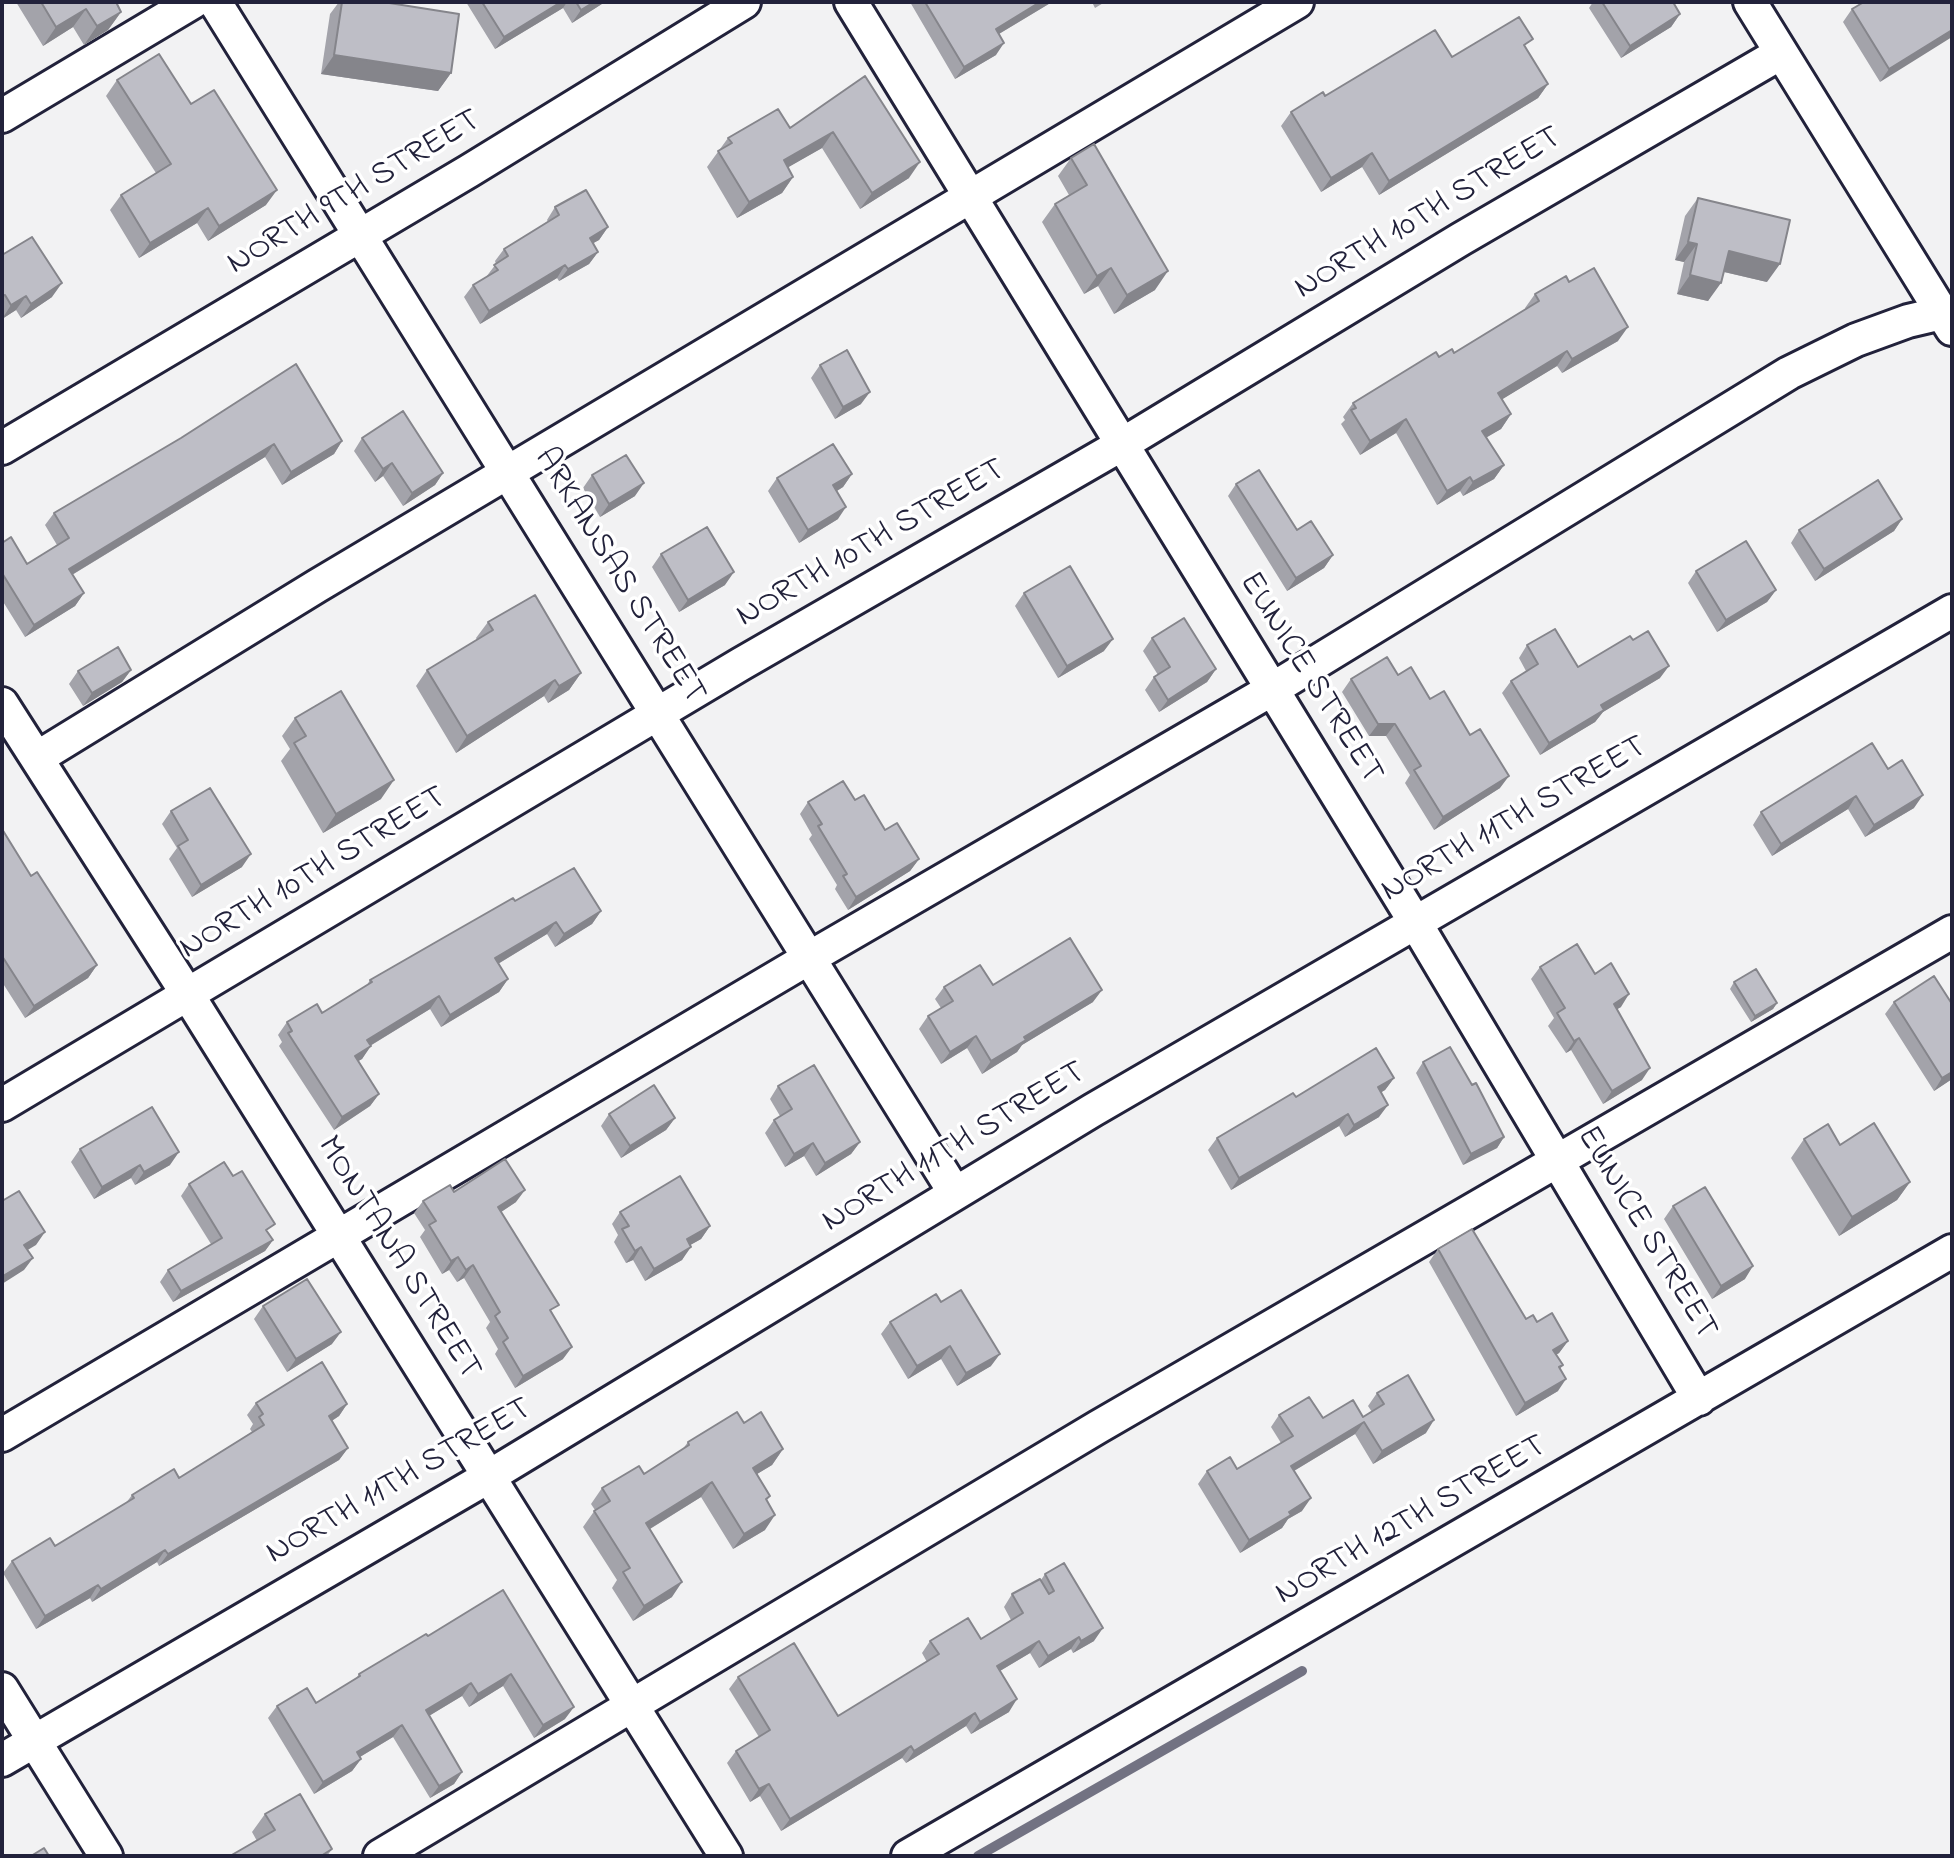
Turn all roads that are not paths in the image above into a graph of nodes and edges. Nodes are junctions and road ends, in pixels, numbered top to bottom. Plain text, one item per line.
1 (193, 2) edge
2 (215, 2) edge
3 (744, 2) edge
4 (851, 2) edge
5 (1297, 2) edge
6 (1750, 2) edge
7 (1781, 53) junction
8 (2, 116) edge
9 (970, 197) junction
10 (362, 235) junction
11 (1947, 321) edge
12 (1121, 445) junction
13 (2, 448) edge
14 (508, 471) junction
15 (1952, 611) edge
16 (1271, 690) junction
17 (2, 704) edge
18 (659, 713) junction
19 (37, 758) junction
20 (1415, 922) junction
21 (1952, 932) edge
22 (809, 958) junction
23 (188, 995) junction
24 (2, 1105) edge
25 (1558, 1161) junction
26 (955, 1193) junction
27 (338, 1238) junction
28 (1952, 1251) edge
29 (1699, 1399) junction
30 (2, 1435) edge
31 (488, 1477) junction
32 (2, 1689) edge
33 (631, 1706) junction
34 (34, 1741) junction
35 (2, 1760) edge
36 (106, 1856) edge
37 (380, 1856) edge
38 (726, 1856) edge
39 (908, 1856) edge

1 - 8 street
2 - 10 street, ARKANSAS STREET
3 - 10 street, NORTH 9TH STREET
4 - 9 street, EUNICE STREET
5 - 9 street
6 - 7 street
7 - 11 street
7 - 12 street, NORTH 10TH STREET
9 - 12 street, EUNICE STREET
9 - 14 street
10 - 13 street, NORTH 9TH STREET
10 - 14 street, ARKANSAS STREET
11 - 16 street
12 - 16 street, EUNICE STREET
12 - 18 street, NORTH 10TH STREET
14 - 18 street, ARKANSAS STREET
14 - 19 street
15 - 20 street, NORTH 11TH STREET
16 - 20 street, EUNICE STREET
16 - 22 street
17 - 19 street, MONTANA STREET
18 - 22 street, ARKANSAS STREET
18 - 23 street, NORTH 10TH STREET
19 - 23 street, MONTANA STREET
20 - 25 street, EUNICE STREET
20 - 26 street, NORTH 11TH STREET
21 - 25 street
22 - 26 street, ARKANSAS STREET
22 - 27 street
23 - 24 street, NORTH 10TH STREET
23 - 27 street, MONTANA STREET
25 - 29 street, EUNICE STREET
25 - 33 street
26 - 31 street, NORTH 11TH STREET
27 - 30 street
27 - 31 street, MONTANA STREET
28 - 29 street, NORTH 12TH STREET
29 - 39 street, NORTH 12TH STREET
31 - 33 street, MONTANA STREET
31 - 34 street, NORTH 11TH STREET
32 - 34 street
33 - 37 street
33 - 38 street, MONTANA STREET
34 - 35 street, NORTH 11TH STREET
34 - 36 street

